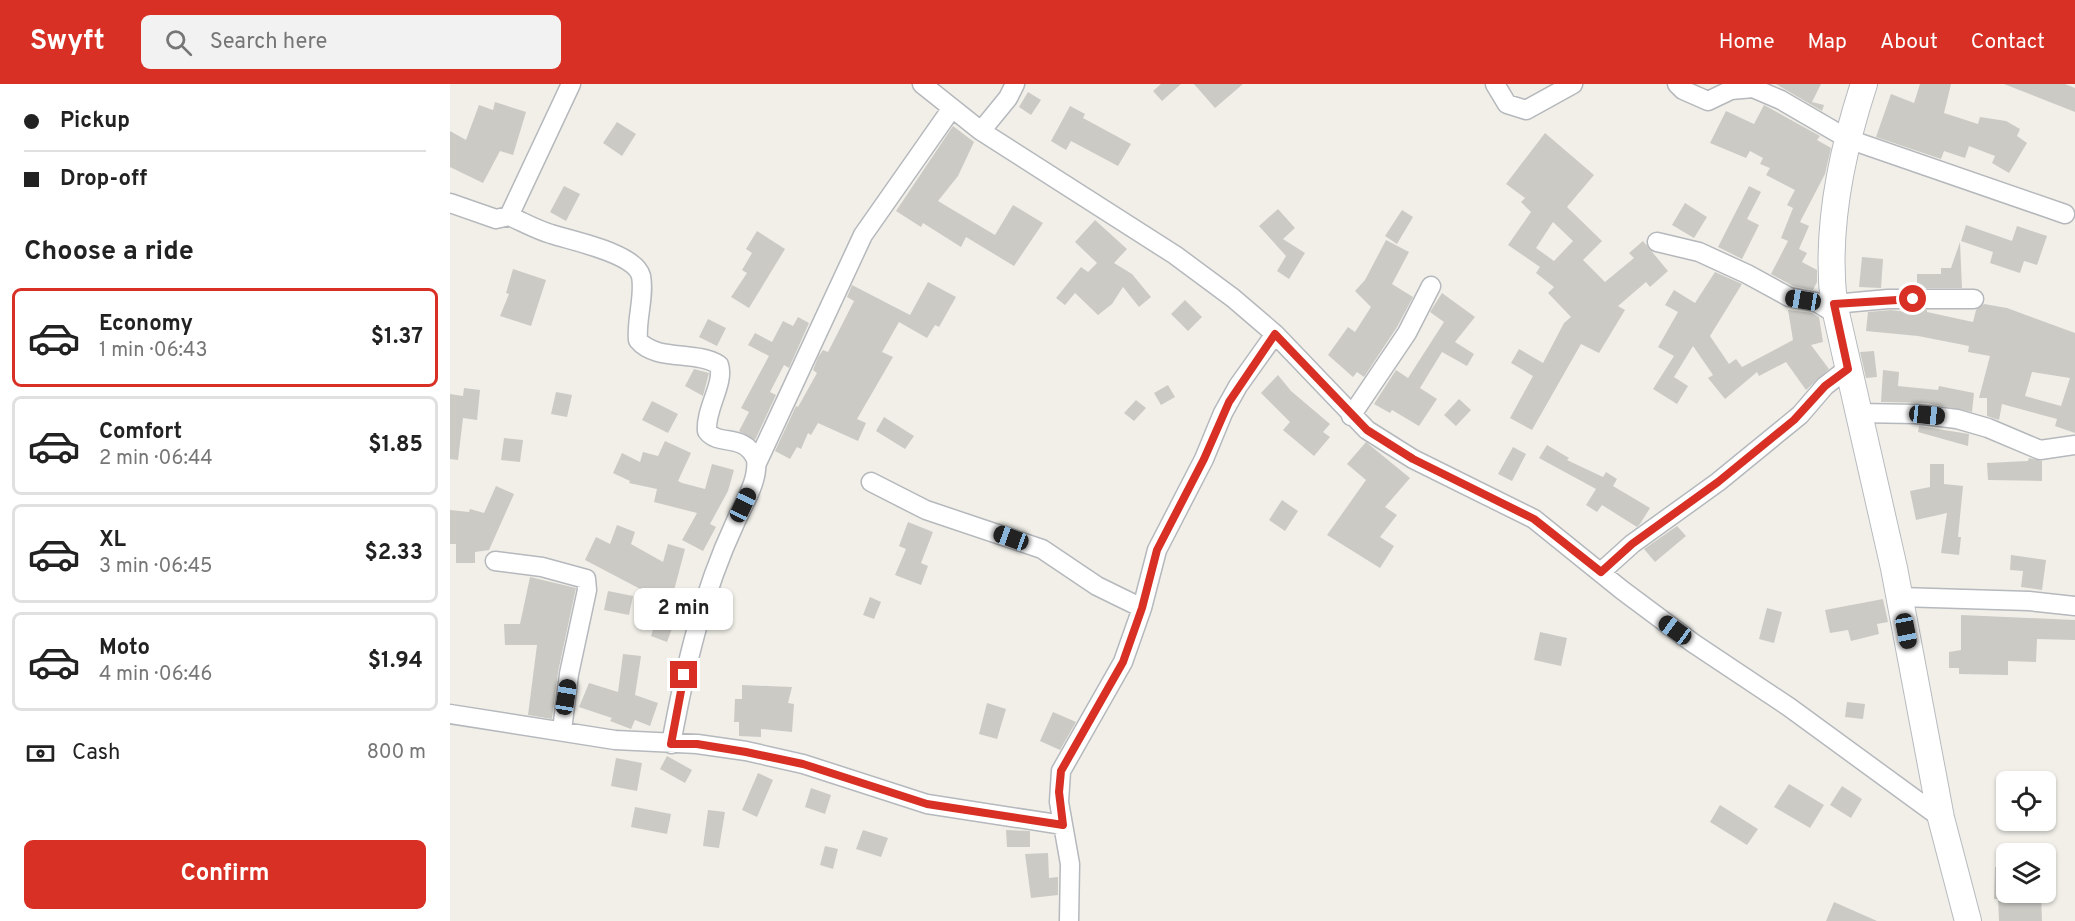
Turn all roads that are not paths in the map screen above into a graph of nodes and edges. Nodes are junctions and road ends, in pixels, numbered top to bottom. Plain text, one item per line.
1 (571, 84) edge
2 (922, 84) edge
3 (1015, 84) edge
4 (1495, 84) edge
5 (1573, 84) edge
6 (1677, 84) edge
7 (1864, 84) edge
8 (952, 108) junction
9 (981, 131) junction
10 (1848, 139) junction
11 (450, 203) edge
12 (2065, 214) dead end
13 (509, 216) junction
14 (1657, 242) dead end
15 (1431, 286) dead end
16 (1974, 299) dead end
17 (1835, 309) junction
18 (1275, 334) junction
19 (1848, 369) junction
20 (1857, 413) junction
21 (1351, 416) junction
22 (2075, 444) edge
23 (757, 463) junction
24 (871, 482) dead end
25 (495, 561) dead end
26 (1601, 572) junction
27 (1900, 597) junction
28 (2075, 606) edge
29 (1142, 608) junction
30 (450, 714) edge
31 (562, 730) junction
32 (671, 744) junction
33 (1941, 818) junction
34 (1063, 825) junction
35 (1069, 921) edge
36 (1968, 921) edge

1 - 13 street
2 - 8 street
3 - 9 street
4 - 5 street
6 - 10 street
7 - 10 street
8 - 9 street
8 - 23 street
9 - 18 street
10 - 12 street
10 - 17 street
11 - 13 street
13 - 23 street
14 - 17 street
15 - 21 street
16 - 17 street
17 - 19 street
18 - 21 street
18 - 29 street
19 - 20 street
19 - 26 street
20 - 22 street
20 - 27 street
21 - 26 street
23 - 32 street
24 - 29 street
25 - 31 street
26 - 33 street
27 - 28 street
27 - 33 street
29 - 34 street
30 - 31 street
31 - 32 street
32 - 34 street
33 - 36 street
34 - 35 street

